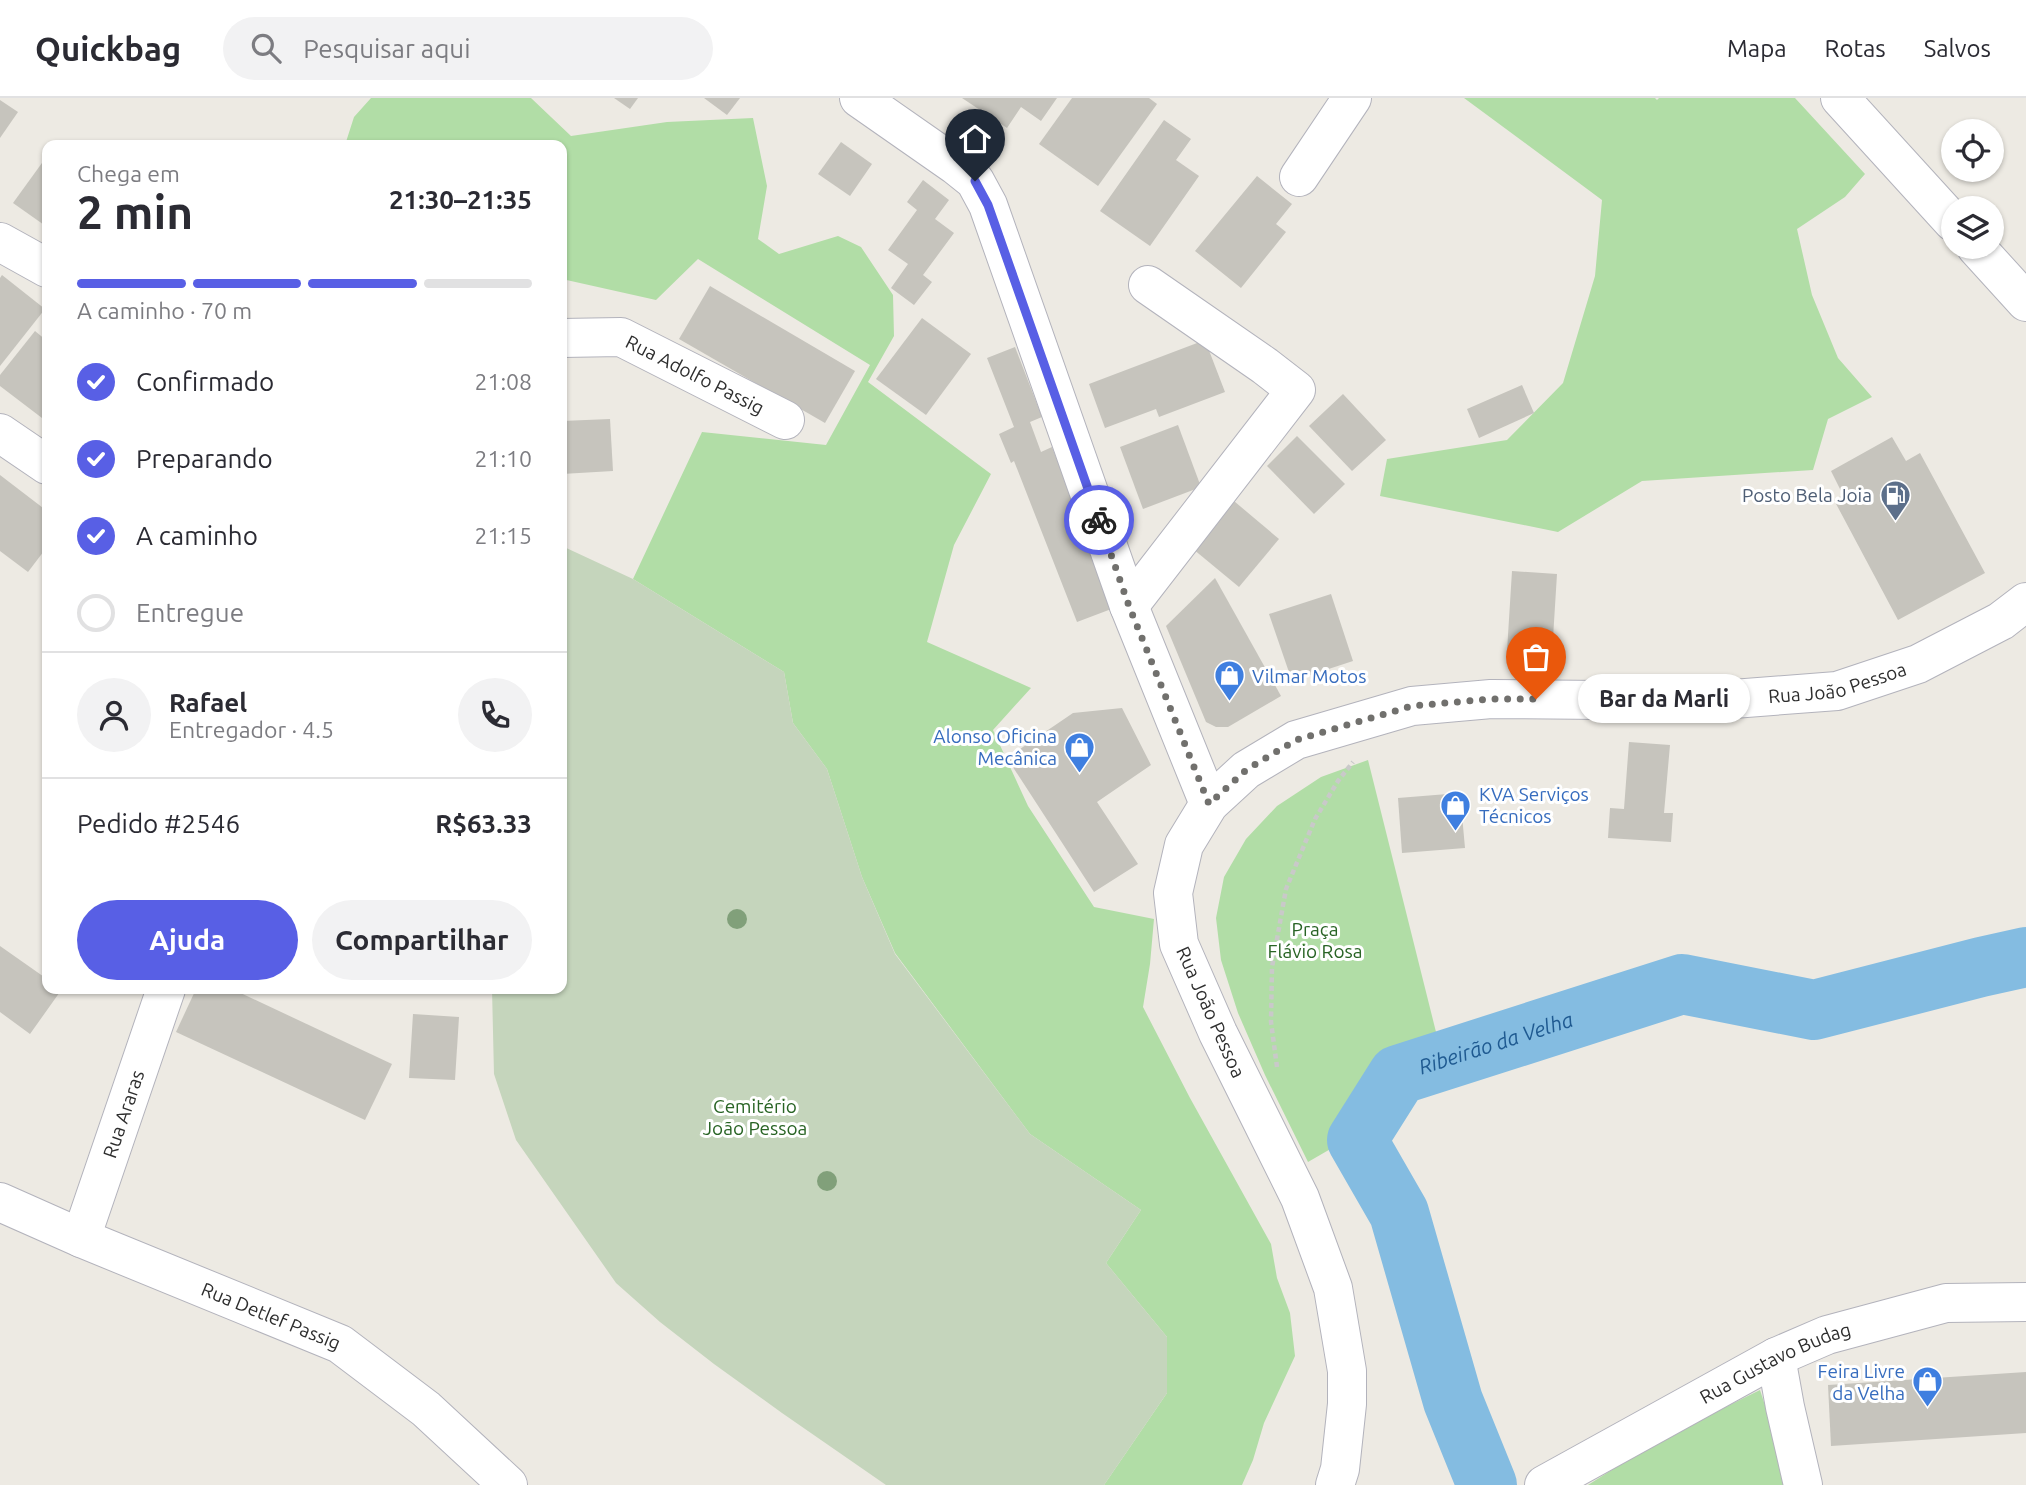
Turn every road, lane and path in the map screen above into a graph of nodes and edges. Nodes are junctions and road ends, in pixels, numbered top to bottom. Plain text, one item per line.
1 (859, 98) edge
2 (1352, 98) edge
3 (1840, 98) edge
4 (1299, 177) dead end
5 (1941, 209) edge
6 (0, 242) edge
7 (1987, 259) edge
8 (42, 265) edge
9 (1148, 285) dead end
10 (2026, 302) edge
11 (567, 338) edge
12 (785, 420) dead end
13 (0, 433) edge
14 (42, 462) edge
15 (2026, 603) edge
16 (1129, 606) junction
17 (1358, 755) dead end
18 (1209, 804) junction
19 (164, 994) edge
20 (1279, 1077) dead end
21 (0, 1202) edge
22 (81, 1238) junction
23 (2026, 1302) edge
24 (1776, 1357) junction
25 (1344, 1480) edge
26 (1549, 1482) edge
27 (508, 1485) edge
28 (1803, 1485) edge

1 - 16 street
2 - 4 street
3 - 5 street
6 - 8 street
7 - 10 street
9 - 16 street
11 - 12 street, Rua Adolfo Passig
13 - 14 street
15 - 18 street, Rua João Pessoa
16 - 18 street
17 - 20 path
18 - 25 street, Rua João Pessoa
19 - 22 street, Rua Araras
21 - 22 street, Rua Detlef Passig
22 - 27 street, Rua Detlef Passig
23 - 24 street, Rua Gustavo Budag
24 - 26 street, Rua Gustavo Budag
24 - 28 street

